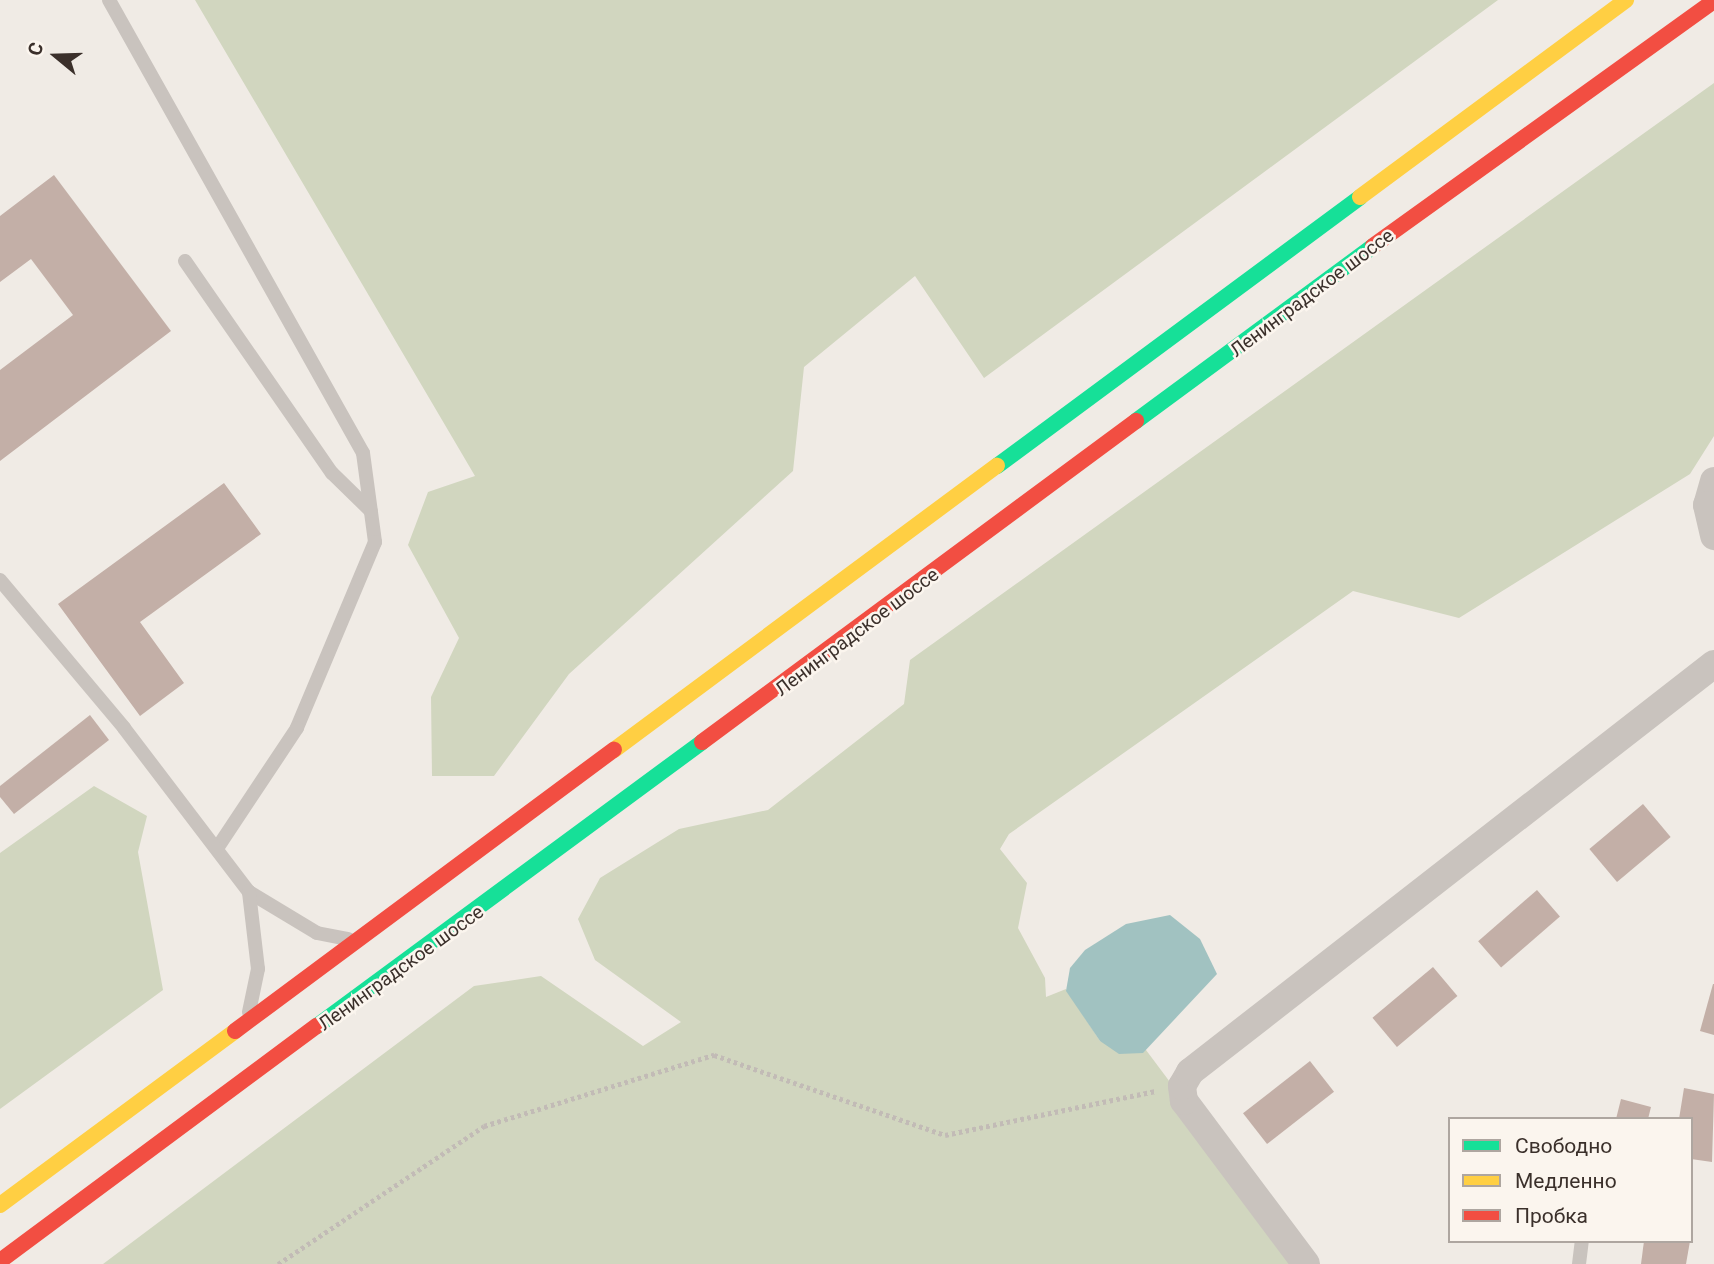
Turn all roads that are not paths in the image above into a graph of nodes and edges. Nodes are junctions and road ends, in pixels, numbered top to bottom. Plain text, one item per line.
1 (109, 0) edge
2 (1626, 0) edge
3 (1714, 1) edge
4 (185, 261) dead end
5 (1714, 481) edge
6 (370, 511) junction
7 (1714, 536) edge
8 (0, 580) edge
9 (1714, 664) edge
10 (218, 846) junction
11 (249, 892) junction
12 (356, 941) junction
13 (246, 1020) junction
14 (2, 1203) edge
15 (1582, 1243) edge
16 (0, 1261) edge
17 (1306, 1264) edge
18 (1579, 1264) edge

1 - 6 lane
2 - 12 highway
3 - 16 highway, Ленинградское шоссе
4 - 6 lane
5 - 7 street
6 - 10 lane
8 - 10 lane
9 - 17 street
10 - 11 lane
11 - 12 lane
11 - 13 lane
12 - 13 highway
13 - 14 highway
15 - 18 lane

